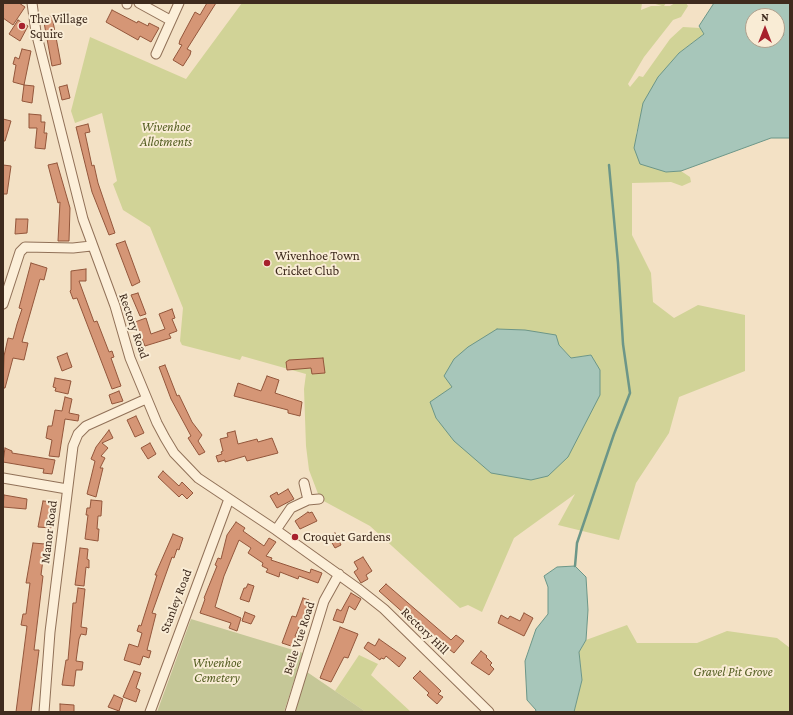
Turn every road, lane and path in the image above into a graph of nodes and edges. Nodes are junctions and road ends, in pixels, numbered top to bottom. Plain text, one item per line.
1 (32, 3) edge
2 (139, 3) edge
3 (179, 3) edge
4 (170, 20) junction
5 (156, 54) dead end
6 (91, 246) junction
7 (3, 304) edge
8 (146, 399) junction
9 (3, 478) edge
10 (304, 483) dead end
11 (67, 489) junction
12 (229, 499) junction
13 (319, 499) dead end
14 (308, 500) junction
15 (276, 530) junction
16 (339, 574) junction
17 (44, 712) edge
18 (150, 712) edge
19 (290, 712) edge
20 (488, 712) edge

1 - 6 street, Rectory Road
2 - 4 street
3 - 4 street
4 - 5 street
6 - 7 street
6 - 8 street, Rectory Road
8 - 11 street, Manor Road
8 - 12 street, Rectory Road
9 - 11 street
10 - 14 street
11 - 17 street, Manor Road
12 - 15 street, Rectory Road
12 - 18 street, Stanley Road
13 - 14 street
14 - 15 street
15 - 16 street, Rectory Road
16 - 19 street, Belle Vue Road
16 - 20 street, Rectory Hill

